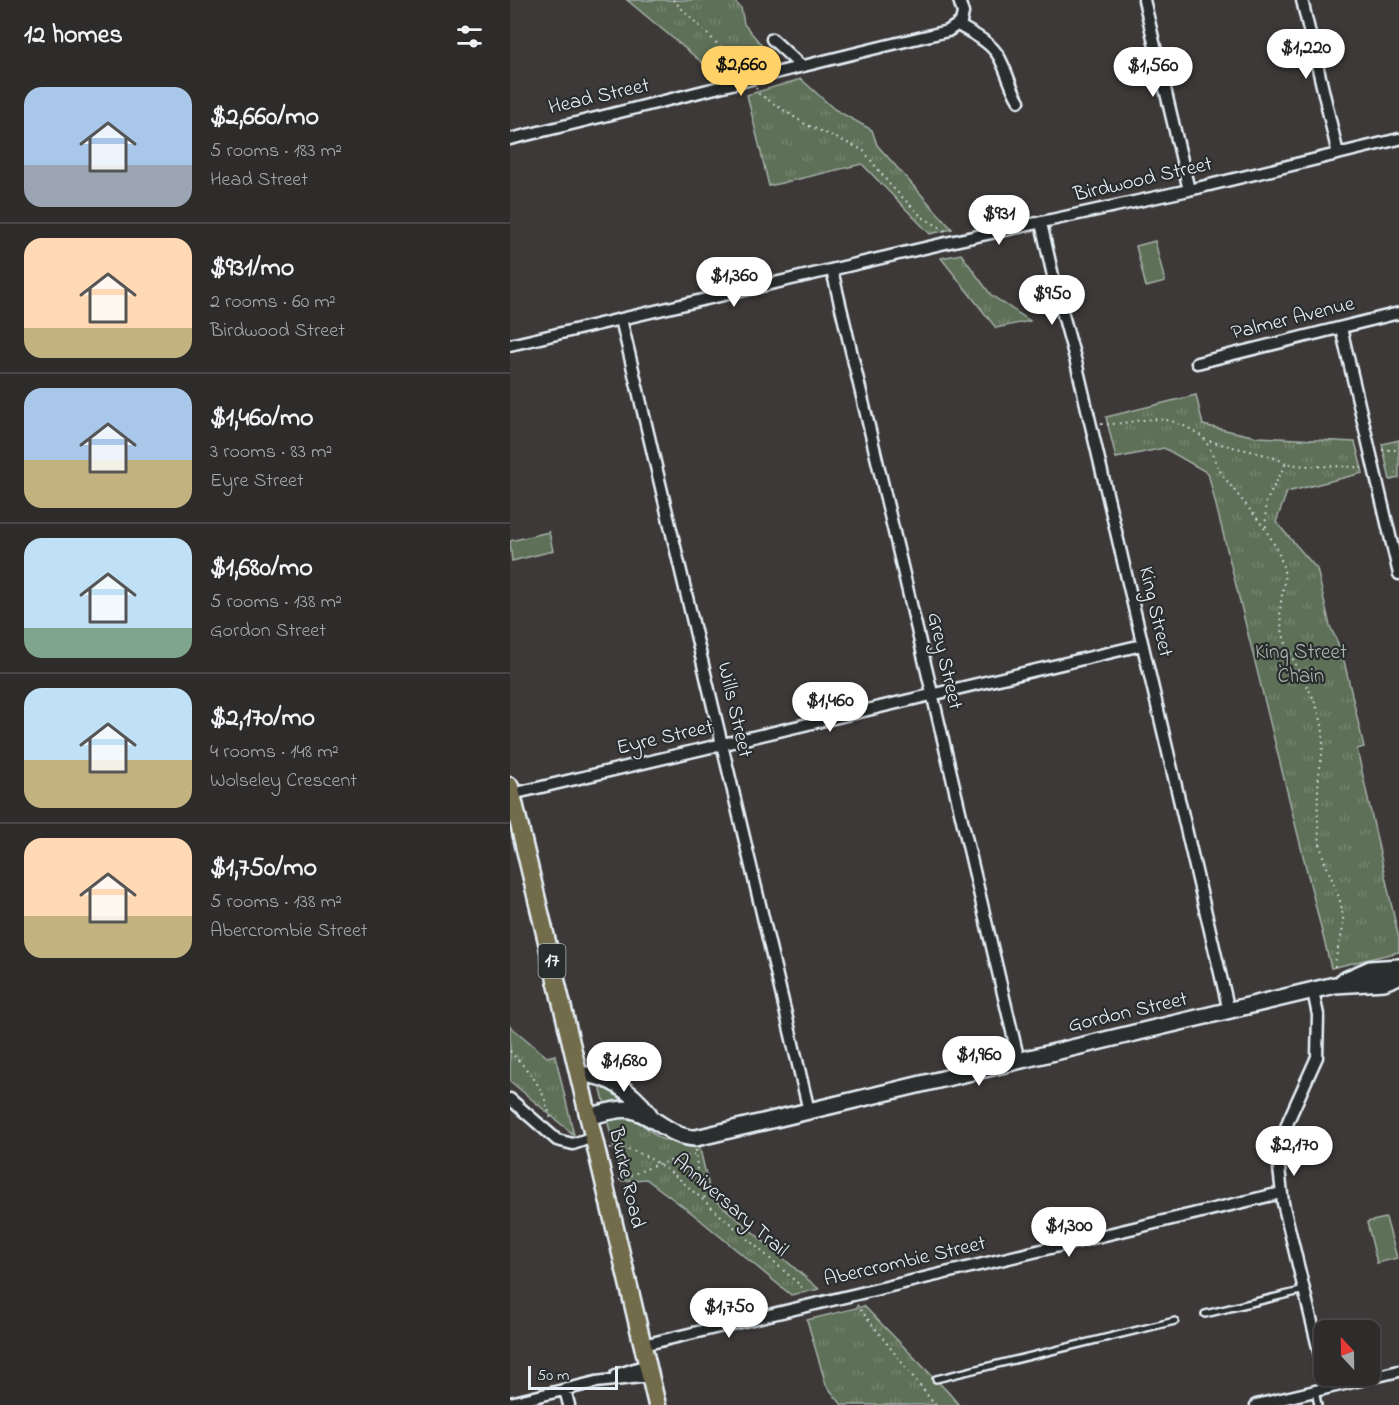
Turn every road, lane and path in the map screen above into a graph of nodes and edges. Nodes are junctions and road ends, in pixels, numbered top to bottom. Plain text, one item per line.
1 (673, 0) edge
2 (959, 0) edge
3 (1144, 0) edge
4 (1302, 0) edge
5 (958, 26) junction
6 (772, 39) dead end
7 (801, 65) junction
8 (753, 79) junction
9 (1019, 101) dead end
10 (510, 139) edge
11 (1399, 139) edge
12 (1338, 154) junction
13 (1189, 190) junction
14 (1041, 223) junction
15 (950, 242) junction
16 (832, 270) junction
17 (1399, 313) edge
18 (621, 319) junction
19 (1341, 328) junction
20 (510, 345) edge
21 (1197, 363) dead end
22 (1106, 424) dead end
23 (1204, 439) junction
24 (1382, 450) dead end
25 (1399, 450) edge
26 (1286, 463) junction
27 (1362, 468) dead end
28 (1267, 530) junction
29 (1399, 574) edge
30 (1142, 645) junction
31 (932, 695) junction
32 (722, 744) junction
33 (511, 790) edge
34 (1399, 967) edge
35 (1399, 976) edge
36 (1335, 986) junction
37 (1313, 991) junction
38 (1229, 1011) junction
39 (510, 1051) edge
40 (1019, 1061) junction
41 (579, 1075) junction
42 (510, 1100) edge
43 (809, 1111) junction
44 (588, 1117) junction
45 (654, 1121) junction
46 (696, 1138) junction
47 (558, 1140) junction
48 (595, 1144) junction
49 (696, 1154) junction
50 (658, 1164) junction
51 (605, 1185) junction
52 (1281, 1193) junction
53 (704, 1201) junction
54 (1305, 1290) junction
55 (849, 1296) junction
56 (808, 1305) junction
57 (1205, 1314) dead end
58 (1175, 1321) dead end
59 (1314, 1328) edge
60 (643, 1345) junction
61 (649, 1370) junction
62 (1399, 1371) edge
63 (936, 1379) dead end
64 (1328, 1388) joint
65 (565, 1390) junction
66 (1315, 1391) junction
67 (510, 1403) edge
68 (569, 1405) edge
69 (657, 1405) edge
70 (935, 1405) edge
71 (1256, 1405) edge
72 (1318, 1405) edge

1 - 8 path
2 - 5 street
3 - 13 street
4 - 12 street
5 - 7 street, Head Street
5 - 9 street
6 - 7 street
7 - 8 street, Head Street
8 - 10 street, Head Street
8 - 15 path
11 - 12 street, Birdwood Street
12 - 13 street, Birdwood Street
13 - 14 street, Birdwood Street
14 - 15 street, Birdwood Street
14 - 30 street, King Street
15 - 16 street, Birdwood Street
16 - 18 street, Birdwood Street
16 - 31 street, Grey Street
17 - 19 street, Palmer Avenue
18 - 20 street, Birdwood Street
18 - 32 street, Wills Street
19 - 21 street, Palmer Avenue
19 - 29 street
22 - 23 path
23 - 26 path
23 - 28 path
24 - 25 path
26 - 27 path
26 - 28 path
28 - 36 path
30 - 31 street, Eyre Street
30 - 38 street, King Street
31 - 32 street, Eyre Street
31 - 40 street, Grey Street
32 - 33 street, Eyre Street
32 - 43 street, Wills Street
33 - 41 main road, Burke Road / 17
34 - 36 street, Gordon Street
35 - 36 street, Gordon Street
36 - 37 street, Gordon Street
37 - 38 street, Gordon Street
37 - 52 street
38 - 40 street, Gordon Street
39 - 47 path
40 - 43 street, Gordon Street
41 - 44 main road, Burke Road / 17
41 - 45 street, Gordon Street
42 - 47 street
43 - 46 street, Gordon Street
44 - 45 street, Gordon Street
44 - 48 main road, Burke Road / 17
45 - 46 street, Gordon Street
46 - 49 path
47 - 48 street
48 - 50 path, Anniversary Trail
48 - 51 main road, Burke Road / 17
49 - 50 path
49 - 53 path
50 - 51 path
50 - 53 path, Anniversary Trail
51 - 60 main road, Burke Road / 17
52 - 54 street
52 - 55 street, Abercrombie Street
53 - 56 path, Anniversary Trail
54 - 57 lane
54 - 59 street
55 - 56 street, Abercrombie Street
55 - 70 path
56 - 60 street, Abercrombie Street
58 - 63 lane
60 - 61 main road, Burke Road / 17
61 - 65 street
61 - 69 main road, Burke Road / 17
62 - 64 street
64 - 66 street
65 - 67 street
65 - 68 street
66 - 71 street
66 - 72 lane

